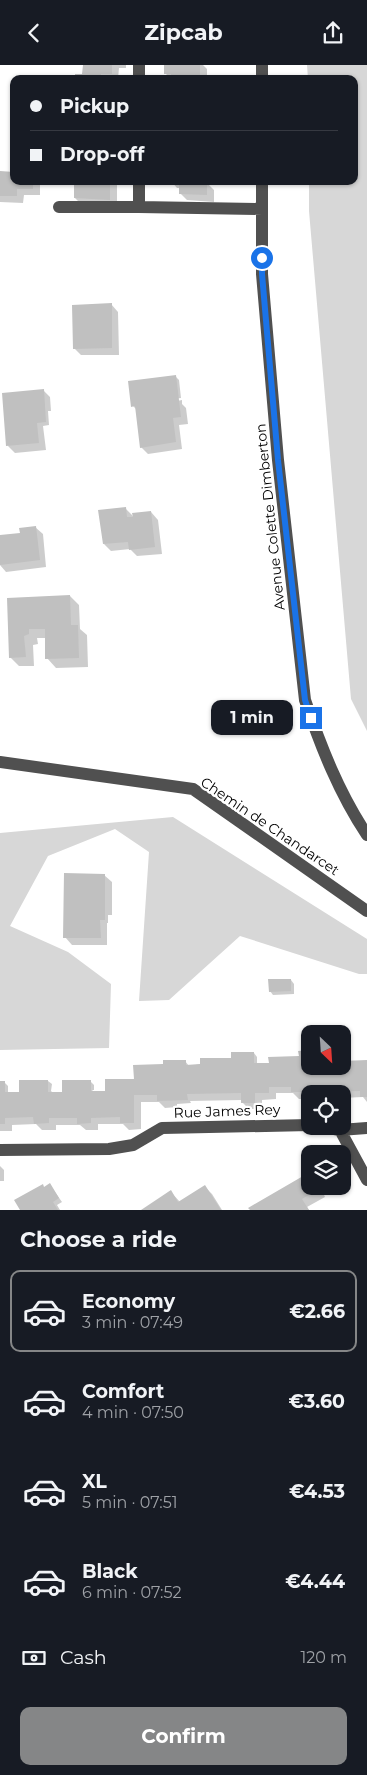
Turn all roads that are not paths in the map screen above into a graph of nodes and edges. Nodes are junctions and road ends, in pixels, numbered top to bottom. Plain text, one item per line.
1 (139, 185) edge
2 (262, 185) edge
3 (59, 207) dead end
4 (139, 207) junction
5 (262, 209) junction
6 (0, 762) edge
7 (367, 835) edge
8 (367, 911) edge
9 (301, 1125) edge
10 (367, 1128) edge
11 (351, 1129) edge
12 (343, 1135) edge
13 (0, 1150) edge
14 (367, 1180) edge

1 - 4 street
2 - 5 street, Avenue Colette Dimberton
3 - 4 street
4 - 5 street
5 - 7 street, Avenue Colette Dimberton
6 - 8 street, Chemin de Chandarcet
9 - 13 street, Rue James Rey
10 - 11 street
12 - 14 street

